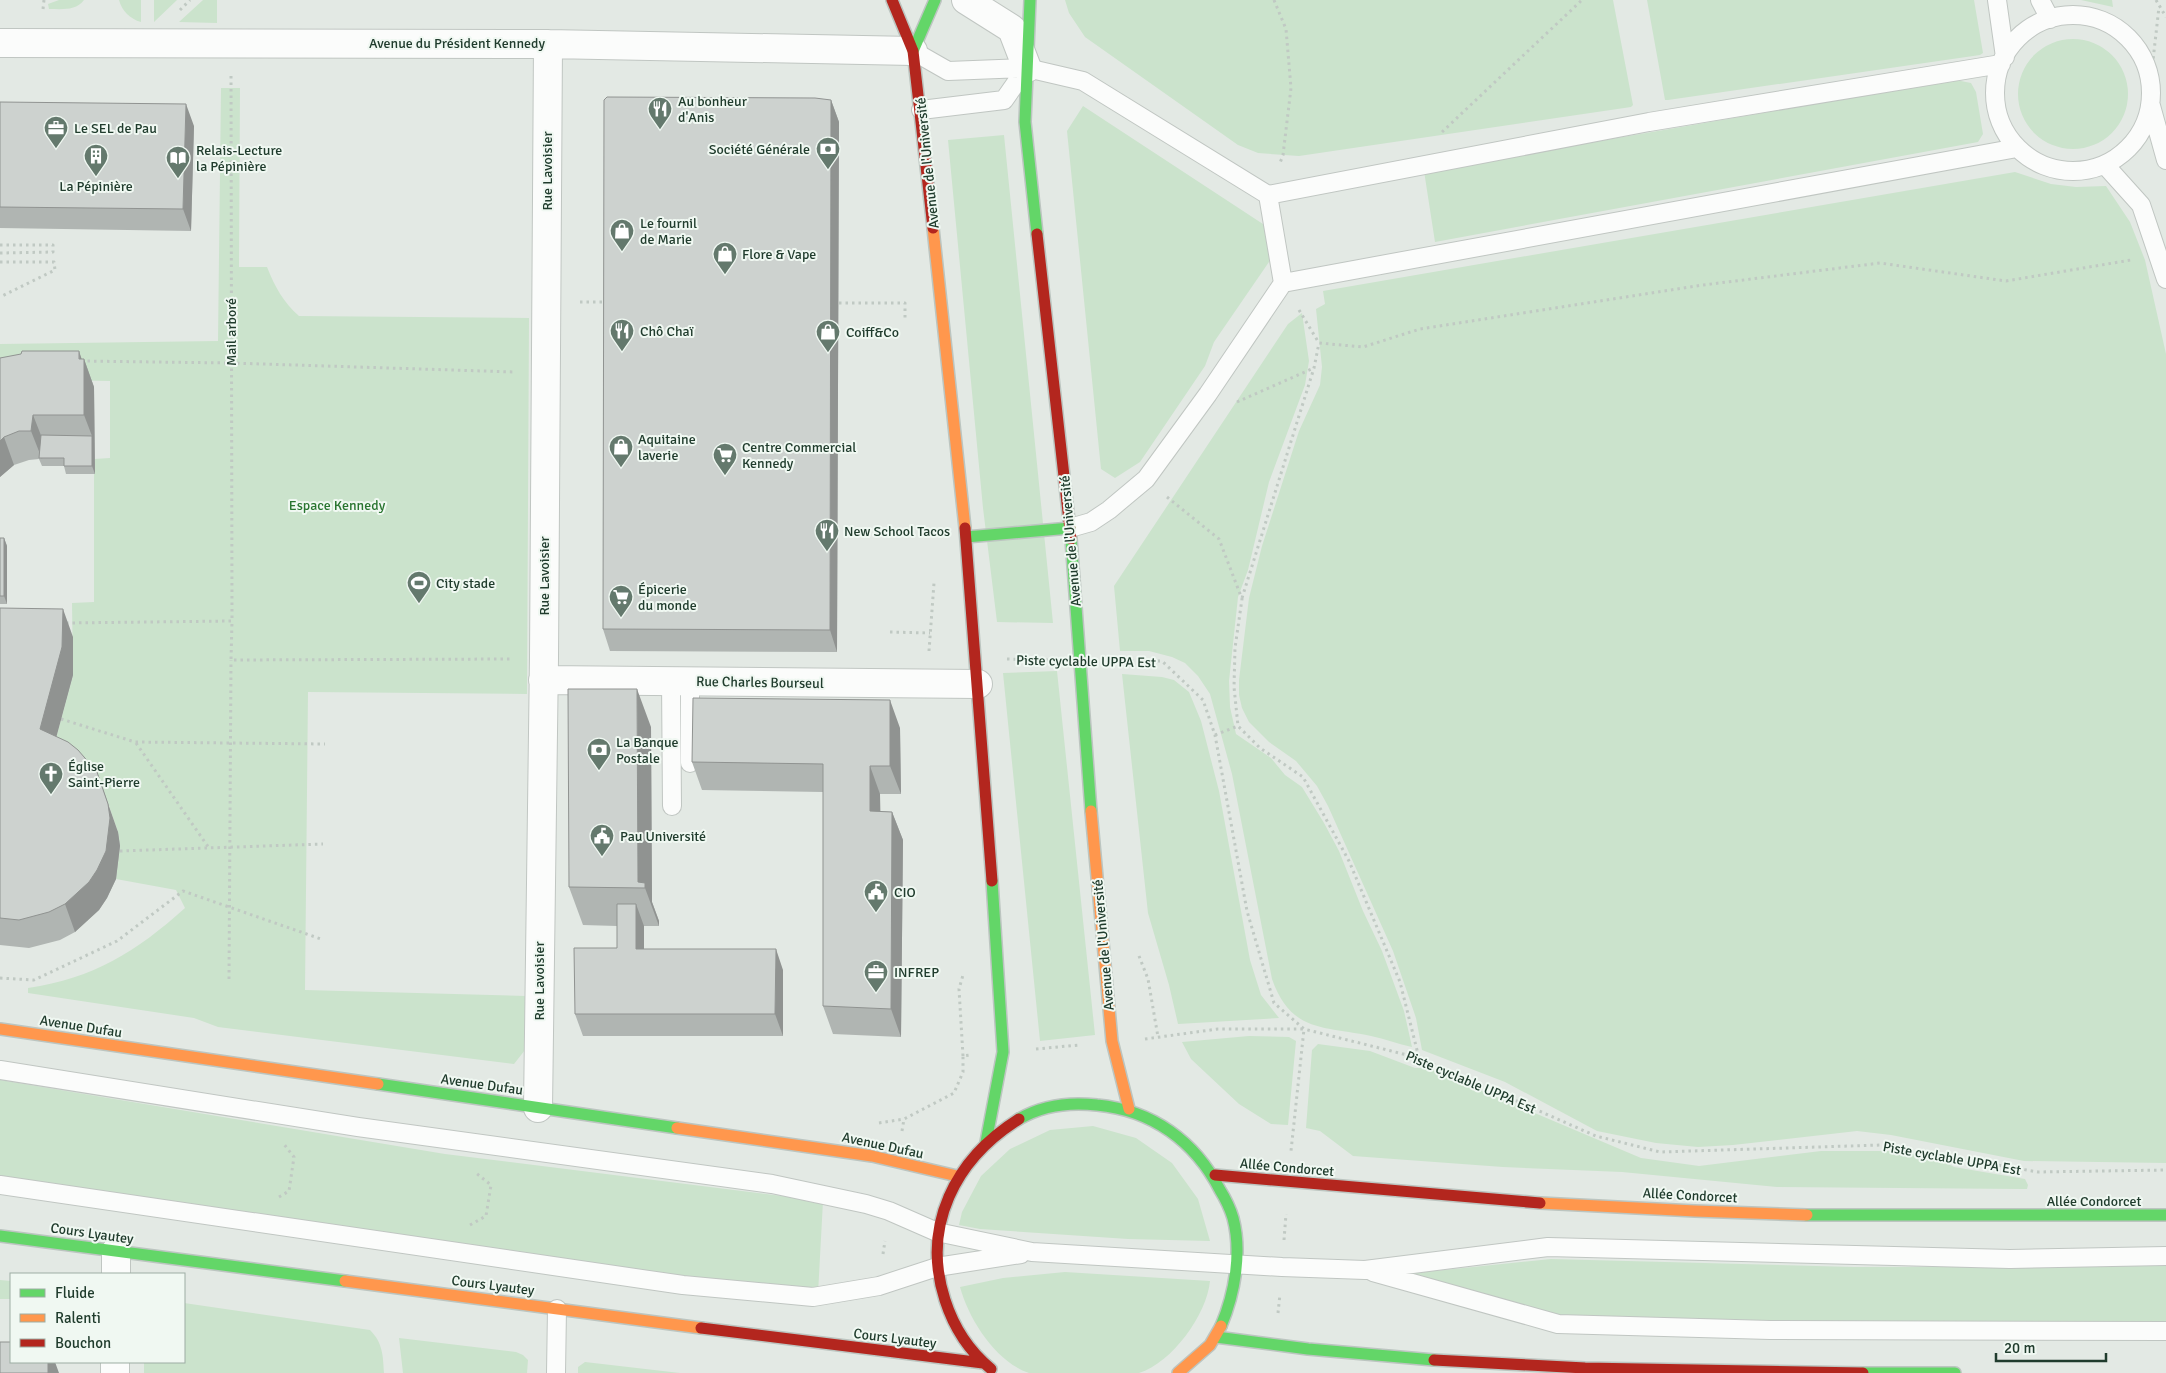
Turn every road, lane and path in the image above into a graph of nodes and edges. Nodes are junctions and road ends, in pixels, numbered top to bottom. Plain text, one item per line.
1 (892, 0) edge
2 (934, 0) edge
3 (966, 0) edge
4 (1030, 0) edge
5 (1274, 0) edge
6 (1582, 0) edge
7 (1997, 0) edge
8 (2040, 0) edge
9 (2156, 0) edge
10 (2159, 7) junction
11 (2166, 17) edge
12 (2050, 19) junction
13 (0, 43) edge
14 (231, 43) junction
15 (548, 44) junction
16 (913, 51) junction
17 (2003, 60) junction
18 (1027, 68) junction
19 (2150, 82) junction
20 (2151, 106) junction
21 (921, 110) junction
22 (1441, 132) dead end
23 (2018, 148) junction
24 (2166, 160) edge
25 (1280, 164) dead end
26 (2105, 165) junction
27 (1268, 195) junction
28 (0, 245) edge
29 (0, 253) edge
30 (2134, 259) dead end
31 (0, 262) edge
32 (2166, 279) edge
33 (1283, 283) junction
34 (0, 297) edge
35 (839, 302) dead end
36 (905, 320) dead end
37 (1319, 343) junction
38 (77, 361) edge
39 (231, 363) junction
40 (1314, 368) junction
41 (545, 373) junction
42 (1208, 394) junction
43 (1146, 479) junction
44 (1070, 528) junction
45 (966, 537) junction
46 (1242, 599) junction
47 (232, 621) junction
48 (63, 623) edge
49 (890, 632) dead end
50 (930, 632) dead end
51 (232, 660) junction
52 (1080, 661) junction
53 (543, 669) junction
54 (976, 671) junction
55 (680, 681) junction
56 (61, 719) dead end
57 (1238, 726) junction
58 (1214, 735) junction
59 (135, 742) junction
60 (231, 743) junction
61 (325, 744) dead end
62 (690, 763) edge
63 (672, 806) dead end
64 (323, 844) dead end
65 (230, 847) junction
66 (209, 848) junction
67 (120, 851) dead end
68 (229, 908) junction
69 (321, 939) dead end
70 (0, 978) edge
71 (229, 979) dead end
72 (0, 1029) edge
73 (1304, 1030) junction
74 (1112, 1042) junction
75 (1003, 1052) junction
76 (1419, 1058) junction
77 (0, 1070) edge
78 (538, 1108) junction
79 (1129, 1109) junction
80 (904, 1120) junction
81 (876, 1123) dead end
82 (282, 1142) dead end
83 (986, 1142) junction
84 (896, 1162) junction
85 (472, 1169) dead end
86 (2166, 1170) edge
87 (1214, 1175) junction
88 (958, 1176) junction
89 (1289, 1182) junction
90 (0, 1185) edge
91 (275, 1200) dead end
92 (889, 1212) junction
93 (2166, 1215) edge
94 (463, 1229) dead end
95 (937, 1232) junction
96 (0, 1236) edge
97 (1032, 1252) junction
98 (2166, 1256) edge
99 (116, 1263) edge
100 (1237, 1264) junction
101 (1282, 1267) junction
102 (937, 1268) junction
103 (1365, 1270) junction
104 (879, 1286) junction
105 (557, 1309) junction
106 (2166, 1331) edge
107 (1216, 1337) junction
108 (1276, 1346) junction
109 (983, 1363) junction
110 (1414, 1366) edge
111 (556, 1373) edge
112 (996, 1373) edge
113 (1178, 1373) edge
114 (1955, 1373) edge

1 - 16 main road, Avenue de l'Université
2 - 16 main road
3 - 18 street, Avenue de l'Université
4 - 18 main road
5 - 25 path
6 - 22 path
7 - 17 lane
8 - 12 lane
9 - 10 path
10 - 11 path
10 - 19 path
12 - 17 lane
12 - 19 lane
13 - 14 street, Avenue du Président Kennedy
14 - 15 street, Avenue du Président Kennedy
14 - 39 path, Mail arboré
15 - 16 street, Avenue du Président Kennedy
15 - 41 street, Rue Lavoisier
16 - 18 lane
16 - 21 main road, Avenue de l'Université
17 - 23 lane
17 - 27 lane
18 - 21 lane
18 - 27 lane
18 - 44 main road, Avenue de l'Université
19 - 20 lane
20 - 24 lane
20 - 26 lane
21 - 45 main road, Avenue de l'Université
23 - 26 lane
23 - 33 lane
26 - 32 lane
27 - 33 lane
28 - 29 path
30 - 37 path
31 - 34 path
33 - 37 path
33 - 42 lane
35 - 36 path
37 - 40 path
38 - 39 path
39 - 41 path
39 - 47 path, Mail arboré
40 - 42 path
40 - 46 path
41 - 53 street, Rue Lavoisier
42 - 43 lane
43 - 44 lane
43 - 46 path
44 - 45 main road
44 - 52 main road, Avenue de l'Université
45 - 54 main road, Avenue de l'Université
46 - 57 path
47 - 48 path
47 - 51 path, Mail arboré
49 - 50 path
51 - 53 path
51 - 60 path, Mail arboré
52 - 54 path, Piste cyclable UPPA Est
52 - 58 path, Piste cyclable UPPA Est
52 - 74 main road, Avenue de l'Université
53 - 55 street, Rue Charles Bourseul
53 - 78 street, Rue Lavoisier
54 - 55 street, Rue Charles Bourseul
54 - 75 main road, Avenue de l'Université
55 - 62 lane
55 - 63 lane
56 - 59 path
57 - 58 path
57 - 76 path
58 - 73 path, Piste cyclable UPPA Est
59 - 60 path
59 - 66 path
60 - 61 path
60 - 65 path, Mail arboré
64 - 65 path
65 - 66 path
65 - 68 path, Mail arboré
66 - 67 path
68 - 69 path
68 - 70 path
68 - 71 path, Mail arboré
72 - 78 main road, Avenue Dufau
73 - 74 path
73 - 76 path, Piste cyclable UPPA Est
73 - 89 path
74 - 75 path
74 - 79 main road, Avenue de l'Université
75 - 80 path
75 - 83 main road, Avenue de l'Université
76 - 86 path, Piste cyclable UPPA Est
77 - 92 lane
78 - 84 main road, Avenue Dufau
79 - 83 main road
79 - 87 main road
80 - 81 path
80 - 84 path
82 - 91 path
83 - 88 main road
84 - 88 main road, Avenue Dufau
85 - 94 path
87 - 89 main road, Allée Condorcet
87 - 100 main road
88 - 95 main road
89 - 93 main road, Allée Condorcet
89 - 101 path
90 - 104 lane
92 - 95 lane
92 - 104 path
95 - 97 lane
95 - 102 main road
96 - 99 main road, Cours Lyautey
97 - 100 lane
97 - 102 lane
98 - 103 lane
99 - 105 main road, Cours Lyautey
100 - 101 lane
100 - 107 main road
101 - 103 lane
101 - 108 path
102 - 104 lane
102 - 109 main road
103 - 106 lane
105 - 109 main road, Cours Lyautey
105 - 111 lane
107 - 108 main road
107 - 113 main road
108 - 110 main road
109 - 112 main road
110 - 114 main road

